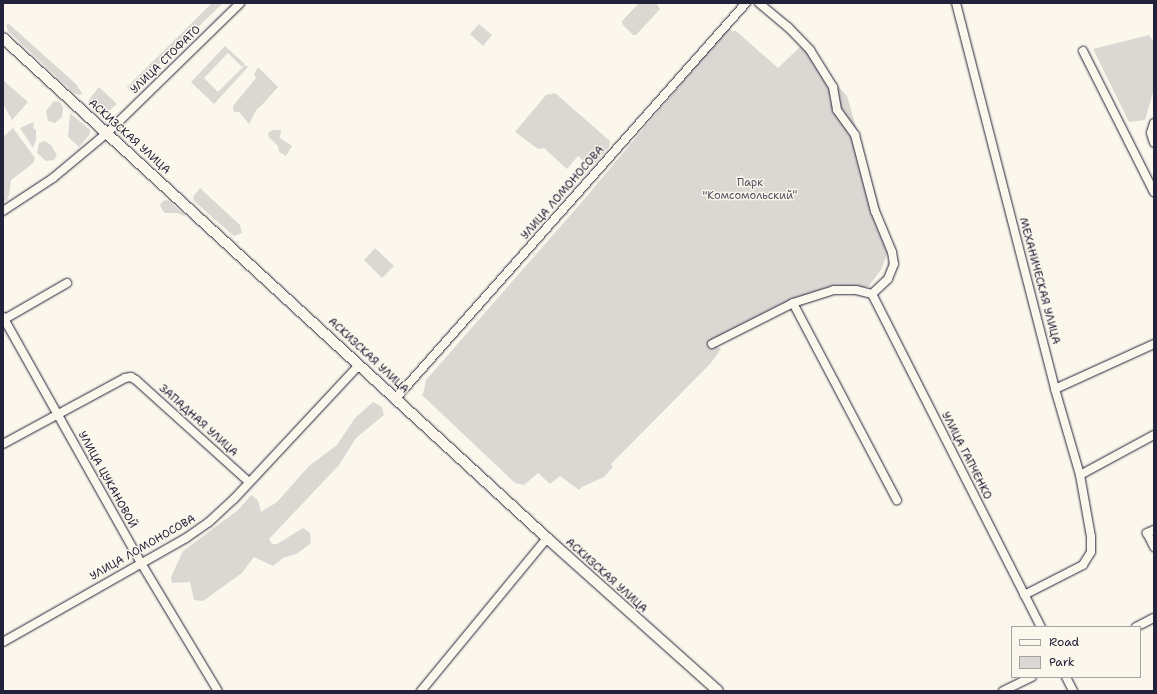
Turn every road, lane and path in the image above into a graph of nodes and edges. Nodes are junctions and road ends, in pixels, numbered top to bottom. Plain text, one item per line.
1 (240, 3) edge
2 (746, 3) edge
3 (759, 3) edge
4 (956, 3) edge
5 (3, 38) edge
6 (1083, 51) dead end
7 (1154, 123) edge
8 (107, 133) junction
9 (1154, 143) edge
10 (1154, 192) edge
11 (3, 211) edge
12 (67, 283) dead end
13 (872, 294) junction
14 (793, 303) junction
15 (3, 318) edge
16 (712, 344) dead end
17 (1154, 344) edge
18 (359, 365) junction
19 (1055, 389) junction
20 (396, 398) junction
21 (57, 414) junction
22 (1154, 435) edge
23 (3, 444) edge
24 (1080, 474) junction
25 (250, 482) junction
26 (897, 500) dead end
27 (1151, 532) edge
28 (547, 538) junction
29 (1154, 547) edge
30 (141, 563) junction
31 (1024, 595) junction
32 (1154, 618) edge
33 (1040, 626) edge
34 (1138, 626) edge
35 (3, 642) edge
36 (1030, 678) edge
37 (1066, 678) edge
38 (218, 691) edge
39 (421, 691) edge
40 (718, 691) edge
41 (1003, 691) edge
42 (1073, 691) edge

1 - 8 street, УЛИЦА СТОФАТО
2 - 20 street, УЛИЦА ЛОМОНОСОВА
3 - 13 street
4 - 19 street, МЕХАНИЧЕСКАЯ УЛИЦА
5 - 8 main road, АСКИЗСКАЯ УЛИЦА
6 - 10 street
7 - 9 street
8 - 11 street, УЛИЦА СТОФАТО
8 - 18 main road, АСКИЗСКАЯ УЛИЦА
12 - 15 street, УЛИЦА ЦУКАНОВОЙ
13 - 14 street
13 - 31 street, УЛИЦА ГАПЧЕНКО
14 - 16 street
14 - 26 street
15 - 21 street, УЛИЦА ЦУКАНОВОЙ
17 - 19 street
18 - 20 main road, АСКИЗСКАЯ УЛИЦА
18 - 25 street, УЛИЦА ЛОМОНОСОВА
19 - 24 street, МЕХАНИЧЕСКАЯ УЛИЦА
20 - 28 main road, АСКИЗСКАЯ УЛИЦА
21 - 23 street
21 - 25 street, ЗАПАДНАЯ УЛИЦА
21 - 30 street, УЛИЦА ЦУКАНОВОЙ
22 - 24 street
24 - 31 street, МЕХАНИЧЕСКАЯ УЛИЦА
25 - 30 street, УЛИЦА ЛОМОНОСОВА
27 - 29 street
28 - 39 street
28 - 40 main road, АСКИЗСКАЯ УЛИЦА
30 - 35 street, УЛИЦА ЛОМОНОСОВА
30 - 38 street, УЛИЦА ЦУКАНОВОЙ
31 - 33 street, УЛИЦА ГАПЧЕНКО
32 - 34 street
36 - 41 street
37 - 42 street

